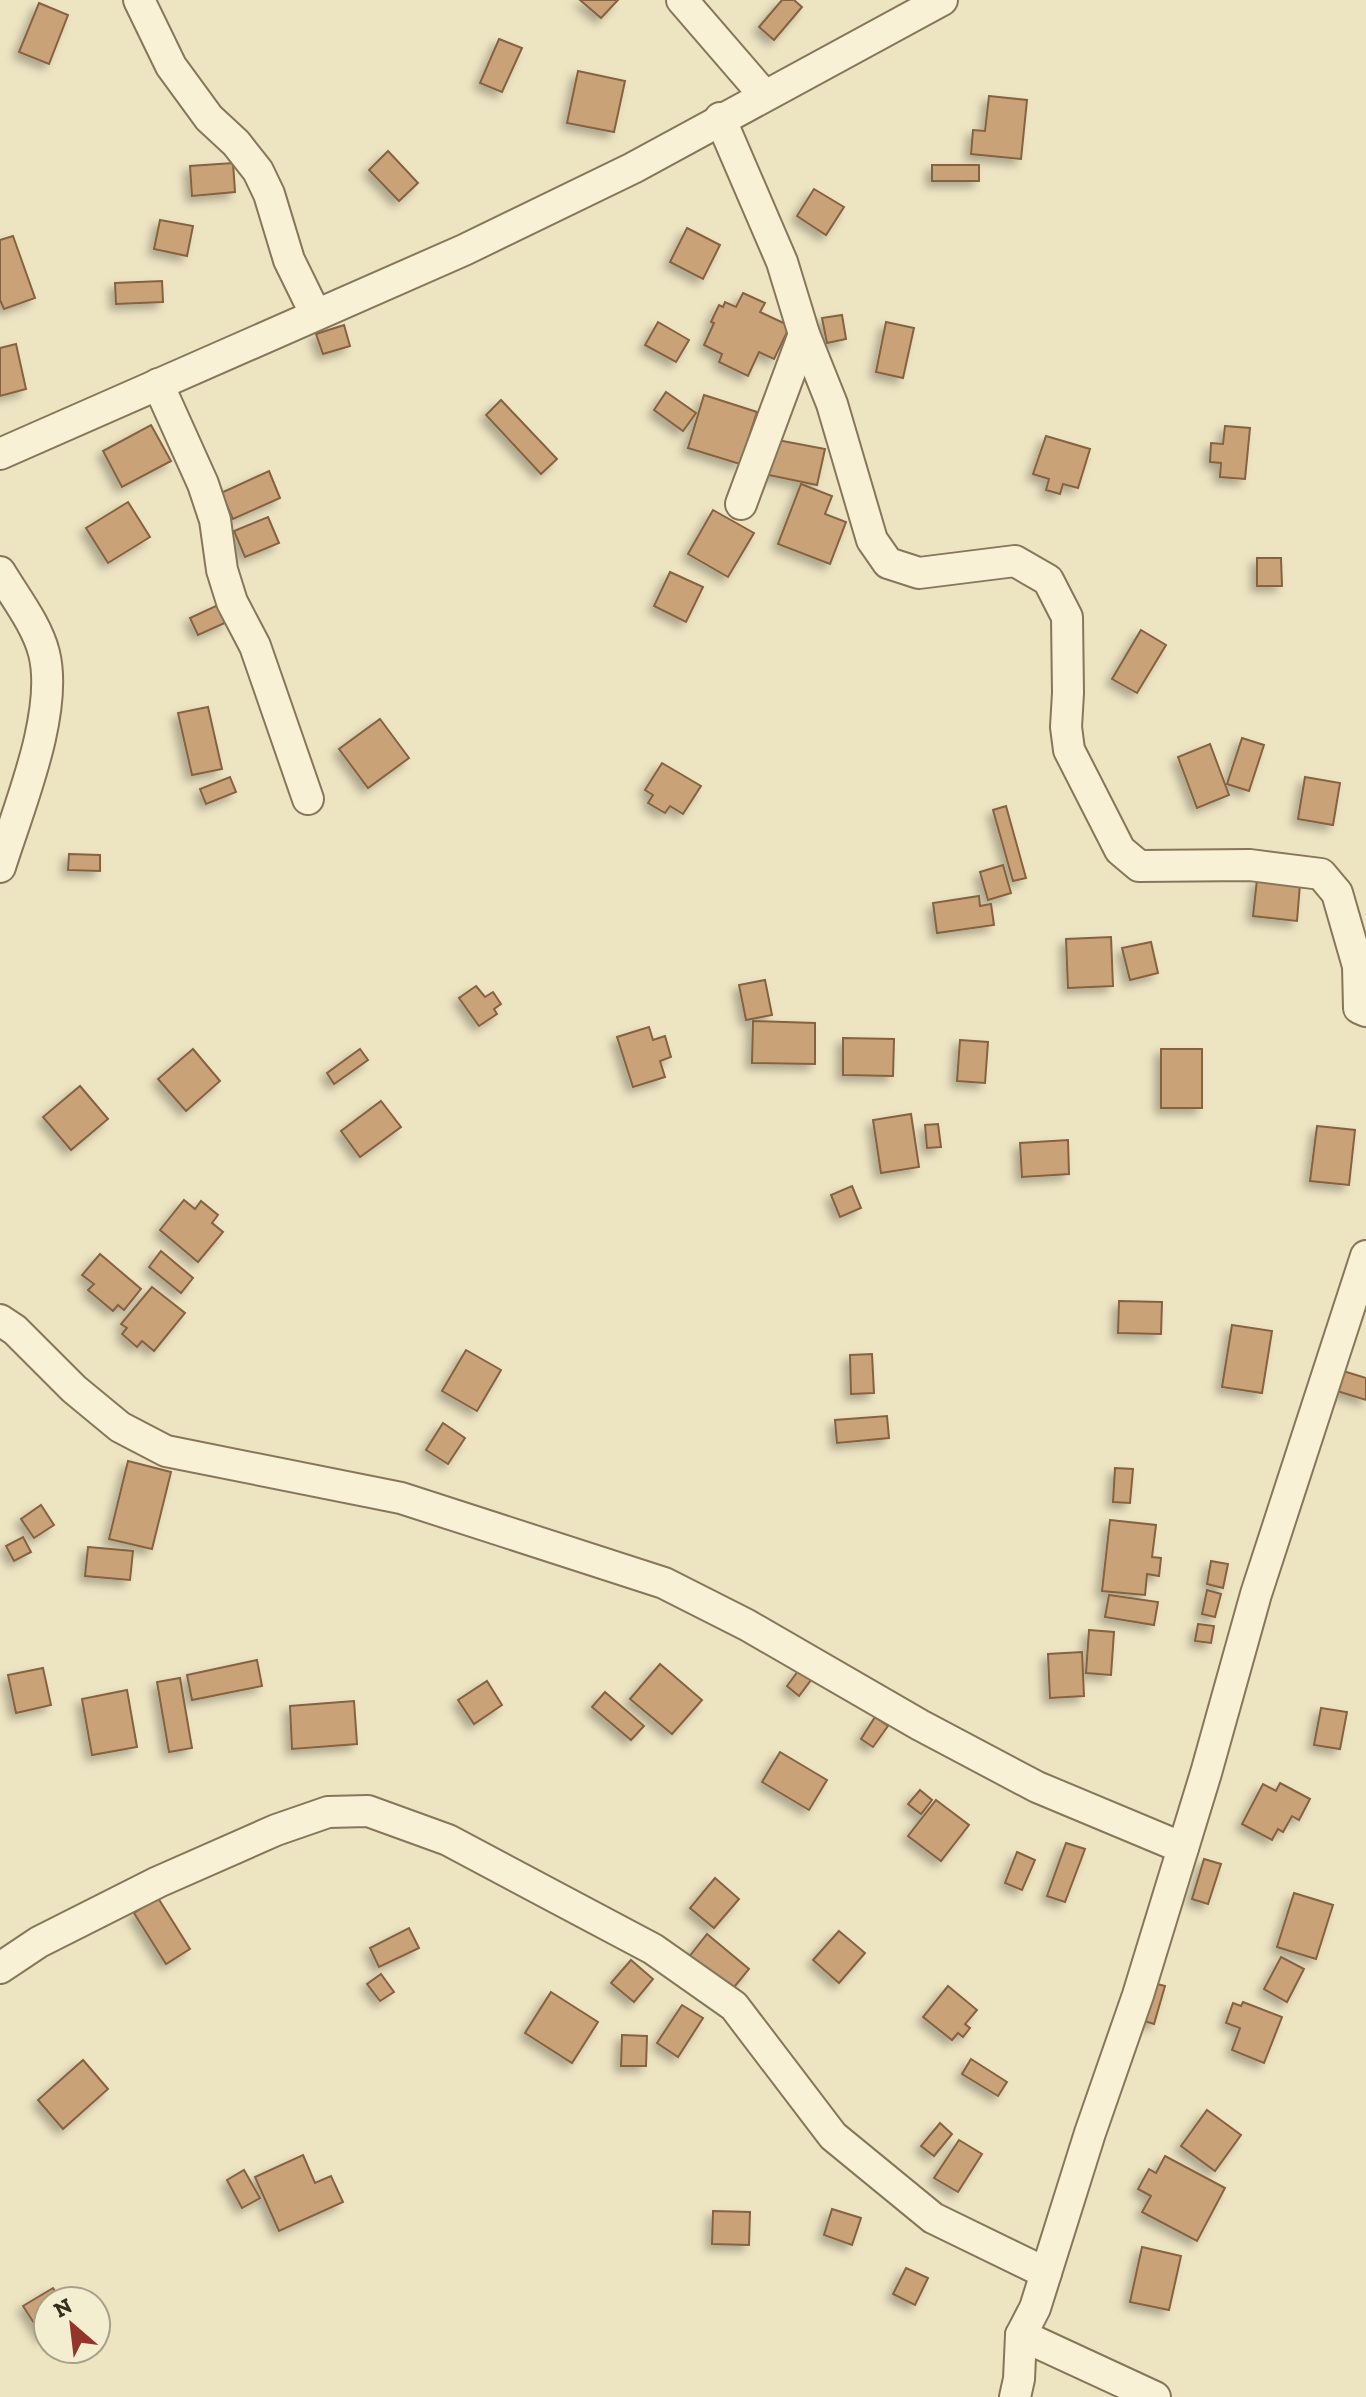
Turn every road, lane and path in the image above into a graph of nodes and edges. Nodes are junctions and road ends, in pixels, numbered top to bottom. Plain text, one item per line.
1 (139, 0) edge
2 (682, 0) edge
3 (942, 0) edge
4 (764, 95) junction
5 (720, 118) junction
6 (315, 313) junction
7 (804, 334) junction
8 (158, 384) junction
9 (0, 454) edge
10 (741, 504) dead end
11 (0, 572) edge
12 (308, 799) dead end
13 (0, 867) edge
14 (1366, 1011) edge
15 (1366, 1256) edge
16 (0, 1320) edge
17 (1183, 1848) junction
18 (0, 1968) edge
19 (1046, 2273) junction
20 (1021, 2335) junction
21 (1015, 2397) edge
22 (1155, 2397) edge

1 - 6 street
2 - 4 street
3 - 4 street
4 - 5 street
5 - 6 street
5 - 7 street
6 - 8 street
7 - 10 street
7 - 14 street
8 - 9 street
8 - 12 street
11 - 13 street
15 - 17 street
16 - 17 street
17 - 19 street
18 - 19 street
19 - 20 street
20 - 21 street
20 - 22 street

